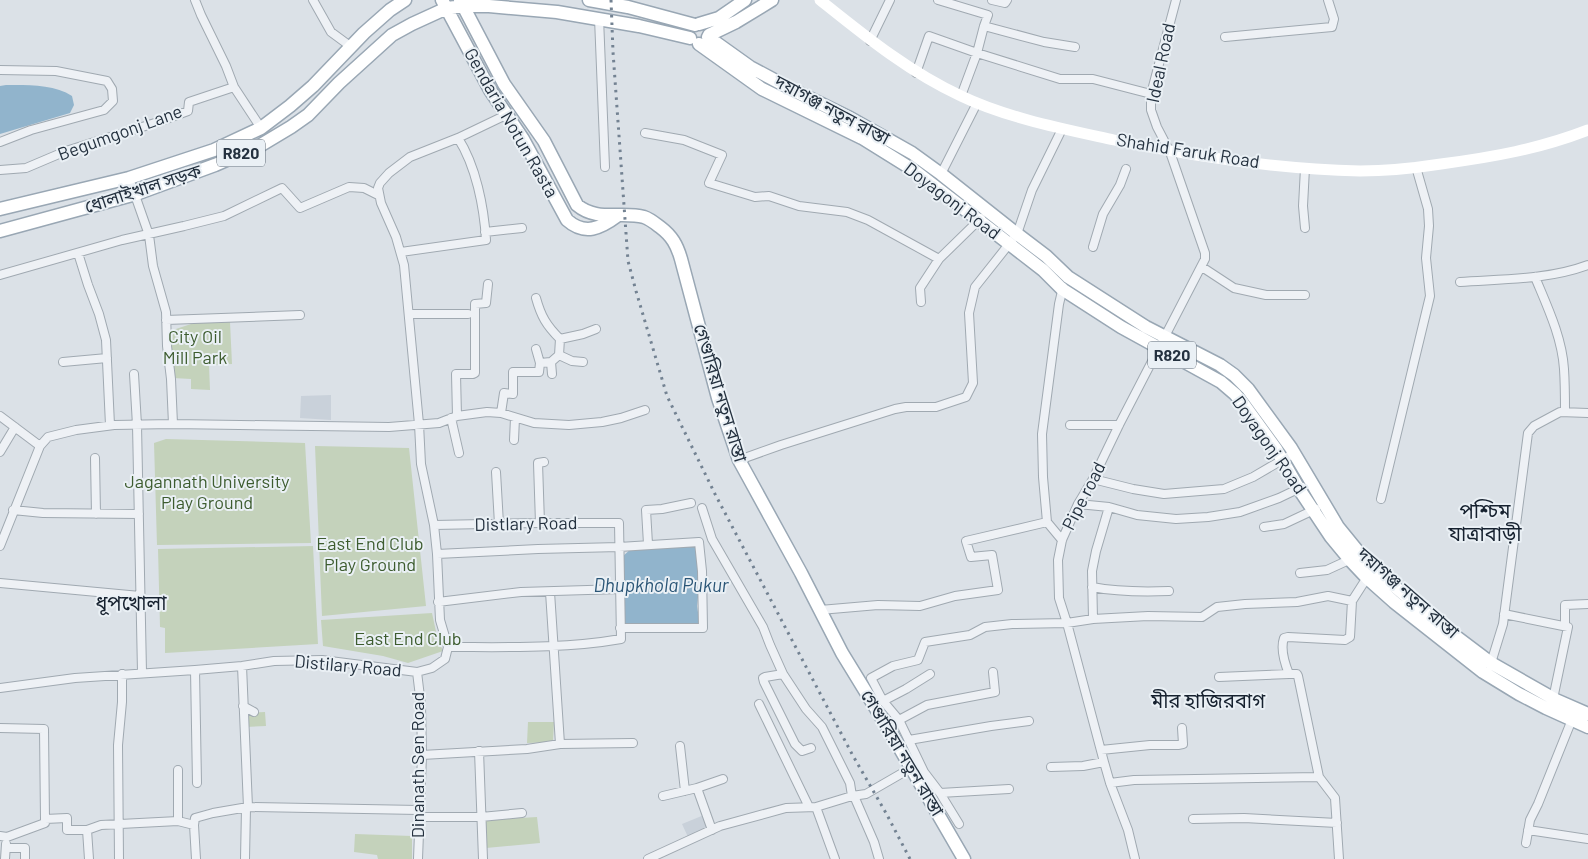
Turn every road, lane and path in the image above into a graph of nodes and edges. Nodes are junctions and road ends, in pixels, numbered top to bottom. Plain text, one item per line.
1 (195, 0) edge
2 (313, 0) edge
3 (405, 0) edge
4 (589, 0) edge
5 (745, 0) edge
6 (772, 0) edge
7 (820, 0) edge
8 (890, 0) edge
9 (938, 0) edge
10 (991, 0) edge
11 (1007, 0) edge
12 (1176, 0) edge
13 (1328, 0) edge
14 (462, 3) edge
15 (444, 4) edge
16 (627, 4) edge
17 (988, 15) junction
18 (599, 18) junction
19 (697, 24) junction
20 (984, 26) junction
21 (725, 28) junction
22 (1225, 37) dead end
23 (702, 39) junction
24 (870, 41) junction
25 (350, 46) junction
26 (1075, 47) dead end
27 (725, 49) junction
28 (977, 53) junction
29 (0, 70) edge
30 (916, 73) junction
31 (498, 74) junction
32 (485, 81) junction
33 (234, 87) junction
34 (1151, 94) junction
35 (961, 96) junction
36 (977, 103) junction
37 (506, 115) junction
38 (261, 128) junction
39 (1062, 129) junction
40 (1588, 130) edge
41 (645, 133) dead end
42 (458, 138) junction
43 (0, 142) edge
44 (1170, 152) junction
45 (605, 166) dead end
46 (1305, 168) junction
47 (1416, 168) junction
48 (1126, 169) dead end
49 (0, 170) edge
50 (941, 174) junction
51 (129, 178) junction
52 (136, 194) junction
53 (378, 195) junction
54 (971, 206) junction
55 (0, 209) edge
56 (617, 216) junction
57 (983, 216) junction
58 (522, 228) dead end
59 (1305, 228) dead end
60 (0, 232) edge
61 (486, 232) junction
62 (1017, 234) junction
63 (149, 235) junction
64 (1010, 245) junction
65 (1093, 247) dead end
66 (401, 252) junction
67 (78, 253) junction
68 (939, 259) junction
69 (1588, 264) edge
70 (1202, 267) junction
71 (0, 275) edge
72 (1068, 277) junction
73 (1535, 277) junction
74 (1460, 282) dead end
75 (488, 284) dead end
76 (1062, 289) junction
77 (1304, 295) dead end
78 (536, 298) dead end
79 (921, 302) dead end
80 (409, 314) junction
81 (468, 314) dead end
82 (300, 315) dead end
83 (166, 320) junction
84 (596, 329) dead end
85 (560, 339) junction
86 (1162, 343) junction
87 (536, 349) dead end
88 (559, 356) junction
89 (107, 358) junction
90 (63, 362) dead end
91 (551, 362) junction
92 (583, 362) dead end
93 (540, 363) junction
94 (134, 374) dead end
95 (552, 374) dead end
96 (645, 410) dead end
97 (501, 412) junction
98 (1565, 412) junction
99 (1588, 413) edge
100 (0, 416) edge
101 (454, 417) junction
102 (515, 418) junction
103 (173, 424) junction
104 (419, 424) junction
105 (137, 425) junction
106 (1070, 425) dead end
107 (1119, 425) junction
108 (110, 426) junction
109 (14, 427) junction
110 (514, 440) dead end
111 (40, 446) junction
112 (0, 452) edge
113 (459, 453) dead end
114 (1288, 456) junction
115 (96, 458) dead end
116 (739, 460) junction
117 (544, 462) dead end
118 (496, 472) dead end
119 (1093, 479) junction
120 (1311, 483) junction
121 (1299, 489) junction
122 (1381, 499) dead end
123 (691, 503) dead end
124 (1078, 504) junction
125 (1319, 507) junction
126 (702, 508) dead end
127 (1109, 508) junction
128 (13, 510) junction
129 (96, 514) junction
130 (139, 514) junction
131 (1047, 522) junction
132 (540, 523) junction
133 (499, 524) junction
134 (434, 526) junction
135 (1264, 527) dead end
136 (1062, 540) junction
137 (648, 544) junction
138 (0, 546) edge
139 (619, 547) junction
140 (437, 554) junction
141 (1355, 557) junction
142 (1300, 573) dead end
143 (1370, 573) junction
144 (0, 583) edge
145 (1092, 587) junction
146 (621, 589) junction
147 (1169, 591) dead end
148 (550, 592) junction
149 (140, 596) junction
150 (1352, 601) junction
151 (438, 602) junction
152 (1588, 604) edge
153 (820, 610) junction
154 (1504, 614) junction
155 (1093, 620) junction
156 (1067, 623) junction
157 (1565, 626) junction
158 (620, 628) junction
159 (554, 646) junction
160 (448, 647) junction
161 (1491, 663) junction
162 (242, 666) junction
163 (195, 670) junction
164 (142, 672) junction
165 (417, 672) junction
166 (993, 672) dead end
167 (122, 674) junction
168 (783, 674) junction
169 (930, 674) dead end
170 (1289, 674) junction
171 (1219, 676) dead end
172 (0, 688) edge
173 (1553, 699) junction
174 (883, 701) junction
175 (759, 704) dead end
176 (243, 706) junction
177 (254, 712) dead end
178 (1579, 714) edge
179 (899, 720) junction
180 (1029, 721) dead end
181 (1588, 727) edge
182 (0, 728) edge
183 (1182, 728) dead end
184 (909, 740) junction
185 (633, 743) dead end
186 (560, 744) junction
187 (680, 746) dead end
188 (811, 748) dead end
189 (1101, 750) junction
190 (479, 752) junction
191 (422, 755) junction
192 (1104, 762) junction
193 (1051, 767) dead end
194 (911, 768) junction
195 (178, 770) dead end
196 (1319, 776) junction
197 (723, 779) dead end
198 (1110, 783) junction
199 (197, 784) dead end
200 (697, 788) junction
201 (1009, 788) dead end
202 (685, 791) junction
203 (940, 793) junction
204 (663, 796) dead end
205 (853, 796) junction
206 (247, 807) junction
207 (812, 807) junction
208 (522, 813) dead end
209 (419, 814) junction
210 (481, 817) junction
211 (45, 819) junction
212 (1192, 819) dead end
213 (178, 821) junction
214 (1337, 823) junction
215 (118, 824) junction
216 (959, 824) dead end
217 (194, 825) junction
218 (87, 830) junction
219 (712, 830) junction
220 (1528, 830) junction
221 (3, 837) edge
222 (1588, 839) edge
223 (1526, 843) dead end
224 (6, 848) junction
225 (5, 859) edge
226 (24, 859) edge
227 (89, 859) edge
228 (119, 859) edge
229 (196, 859) edge
230 (244, 859) edge
231 (418, 859) edge
232 (483, 859) edge
233 (648, 859) edge
234 (835, 859) edge
235 (879, 859) edge
236 (964, 859) edge
237 (1135, 859) edge
238 (1339, 859) edge

1 - 33 street
2 - 25 street
3 - 25 main road, ধোলাইখাল সড়ক / R820
4 - 16 main road
5 - 19 main road
6 - 21 main road
7 - 24 main road, Shahid Faruk Road
8 - 24 street
9 - 17 street
10 - 11 street
10 - 17 street
12 - 34 street, Ideal Road
13 - 22 street
14 - 15 main road, R820
14 - 18 main road, R820
14 - 31 main road, গেণ্ডারিয়া নতুন রাস্তা
15 - 32 main road, Gendaria Notun Rasta
15 - 52 main road, ধোলাইখাল সড়ক / R820
16 - 19 main road
17 - 20 street
18 - 23 main road, R820
18 - 45 street
19 - 23 main road
20 - 26 street
20 - 28 street
21 - 23 main road
21 - 27 main road
23 - 27 main road, দয়াগঞ্জ নতুন রাস্তা / R820
23 - 54 main road, Doyagonj Road / R820
24 - 30 main road, Shahid Faruk Road
25 - 38 main road, ধোলাইখাল সড়ক / R820
27 - 50 main road, দয়াগঞ্জ নতুন রাস্তা / R820
28 - 30 street
28 - 34 street
28 - 35 street
29 - 43 street
30 - 35 main road, Shahid Faruk Road
31 - 32 main road
31 - 56 main road, গেণ্ডারিয়া নতুন রাস্তা
32 - 37 main road, Gendaria Notun Rasta
33 - 38 street
33 - 49 street, Begumgonj Lane
34 - 44 street, Ideal Road
35 - 36 main road, Shahid Faruk Road
36 - 39 main road, Shahid Faruk Road
36 - 50 street
37 - 42 street
37 - 56 main road, Gendaria Notun Rasta
38 - 51 main road, ধোলাইখাল সড়ক / R820
39 - 44 main road, Shahid Faruk Road
39 - 62 street
40 - 47 main road, Shahid Faruk Road
41 - 68 street
42 - 53 street
42 - 61 street
44 - 46 main road, Shahid Faruk Road
44 - 70 street, Pipe road
46 - 47 main road, Shahid Faruk Road
46 - 59 street
47 - 122 street
48 - 65 street
50 - 54 main road, দয়াগঞ্জ নতুন রাস্তা / R820
51 - 52 street
51 - 55 main road, ধোলাইখাল সড়ক / R820
52 - 60 main road, ধোলাইখাল সড়ক / R820
52 - 63 street
53 - 63 street
53 - 66 street
54 - 57 main road, দয়াগঞ্জ নতুন রাস্তা / R820
56 - 116 main road, গেণ্ডারিয়া নতুন রাস্তা
57 - 62 main road, দয়াগঞ্জ নতুন রাস্তা / R820
57 - 64 main road, Doyagonj Road / R820
57 - 68 street
58 - 61 street
61 - 66 street
62 - 64 street
62 - 72 main road, দয়াগঞ্জ নতুন রাস্তা / R820
63 - 67 street
63 - 83 street
64 - 76 main road, Doyagonj Road / R820
64 - 116 street
66 - 80 street
67 - 71 street
67 - 89 street
68 - 79 street
69 - 73 street
70 - 77 street
70 - 86 street, Pipe road
72 - 76 street
72 - 86 main road, দয়াগঞ্জ নতুন রাস্তা / R820
73 - 74 street
73 - 98 street
75 - 101 street
76 - 86 main road, Doyagonj Road / R820
76 - 131 street
78 - 85 street
80 - 81 street
80 - 104 street
82 - 83 street
83 - 103 street
84 - 85 street
85 - 88 street
86 - 107 street, Pipe road
86 - 114 main road, দয়াগঞ্জ নতুন রাস্তা / R820
87 - 93 street
88 - 91 street
88 - 92 street
89 - 90 street
89 - 108 street
91 - 93 street
91 - 95 street
93 - 97 street
94 - 105 street
96 - 102 street
97 - 101 street
97 - 102 street
98 - 99 street
98 - 154 street
100 - 109 street
101 - 104 street
101 - 113 street
102 - 110 street
103 - 104 street
103 - 105 street
104 - 134 street
105 - 108 street
105 - 130 street
106 - 107 street
107 - 119 street, Pipe road
108 - 111 street
109 - 111 street
109 - 112 street
111 - 128 street
114 - 119 street
114 - 120 main road, দয়াগঞ্জ নতুন রাস্তা / R820
114 - 121 main road, Doyagonj Road / R820
115 - 129 street
116 - 153 main road, গেণ্ডারিয়া নতুন রাস্তা
117 - 132 street
118 - 133 street
119 - 124 street, Pipe road
120 - 121 street
120 - 125 main road, দয়াগঞ্জ নতুন রাস্তা / R820
121 - 125 main road, Doyagonj Road / R820
121 - 127 street
123 - 137 street
124 - 127 street
124 - 136 street, Pipe road
125 - 135 street
125 - 141 main road, দয়াগঞ্জ নতুন রাস্তা / R820
126 - 168 street
127 - 145 street
128 - 129 street
128 - 138 street
129 - 130 street
130 - 149 street
131 - 136 street
131 - 153 street
132 - 133 street, Distlary Road
132 - 139 street, Distlary Road
133 - 134 street, Distlary Road
134 - 140 street
136 - 156 street, Pipe road
137 - 139 street
137 - 158 street
139 - 140 street
139 - 146 street
140 - 151 street
141 - 142 street
141 - 143 main road, দয়াগঞ্জ নতুন রাস্তা / R820
143 - 150 street
143 - 161 main road, দয়াগঞ্জ নতুন রাস্তা / R820
143 - 178 main road, R820
144 - 149 street
145 - 147 street
145 - 155 street
146 - 148 street
146 - 158 street
148 - 151 street
148 - 159 street
149 - 164 street
150 - 155 street
150 - 170 street
151 - 160 street
152 - 157 street
153 - 194 main road, গেণ্ডারিয়া নতুন রাস্তা
154 - 157 street
154 - 161 street
155 - 156 street
156 - 174 street
156 - 189 street, Pipe road
157 - 173 street
158 - 159 street
159 - 160 street
159 - 186 street
160 - 165 street, Distilary Road
161 - 173 main road, দয়াগঞ্জ নতুন রাস্তা / R820
162 - 163 street, Distilary Road
162 - 165 street, Distilary Road
162 - 176 street
163 - 164 street, Distilary Road
163 - 199 street
164 - 167 street, Distilary Road
165 - 191 street, Dinanath Sen Road
166 - 179 street
167 - 172 street, Distilary Road
167 - 215 street
168 - 188 street
168 - 205 street
169 - 174 street
170 - 171 street
170 - 196 street
173 - 178 main road, দয়াগঞ্জ নতুন রাস্তা / R820
174 - 179 street
175 - 207 street
176 - 177 street
176 - 206 street
178 - 181 main road, R820
178 - 220 street
179 - 184 street
180 - 184 street
182 - 211 street
183 - 189 street
184 - 203 street
185 - 186 street
186 - 190 street
187 - 202 street
189 - 192 street, Pipe road
190 - 191 street
190 - 210 street
191 - 209 street, Dinanath Sen Road
192 - 193 street
192 - 198 street, Pipe road
194 - 205 street
194 - 236 main road, গেণ্ডারিয়া নতুন রাস্তা
195 - 213 street
196 - 198 street
196 - 214 street
197 - 200 street
198 - 237 street, Pipe road
200 - 202 street
200 - 219 street
201 - 203 street
202 - 204 street
203 - 216 street
205 - 207 street
205 - 235 street
206 - 209 street
206 - 217 street
206 - 230 street
207 - 219 street
207 - 234 street
208 - 210 street
209 - 210 street
209 - 231 street, Dinanath Sen Road
210 - 232 street
211 - 218 street
211 - 221 street
212 - 214 street
213 - 215 street
213 - 217 street
214 - 238 street
215 - 218 street
215 - 228 street
217 - 229 street
218 - 227 street
219 - 233 street
220 - 222 street
220 - 223 street
221 - 224 street
224 - 225 street
224 - 226 street

